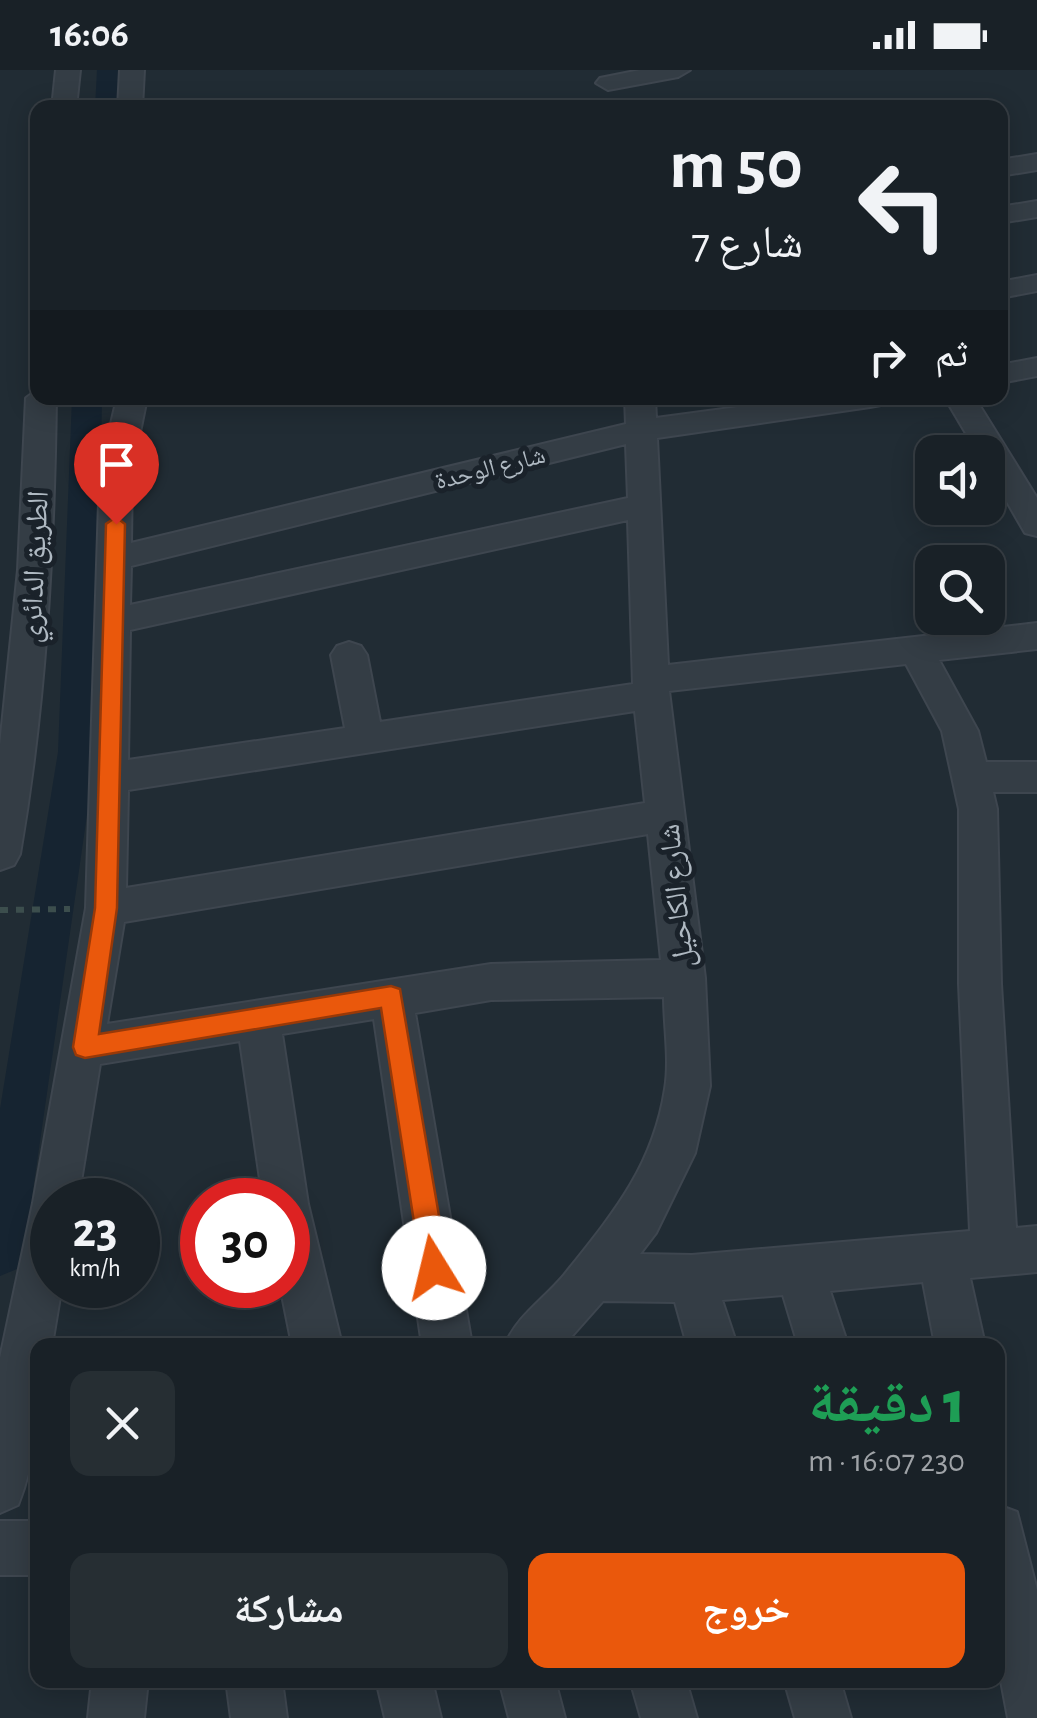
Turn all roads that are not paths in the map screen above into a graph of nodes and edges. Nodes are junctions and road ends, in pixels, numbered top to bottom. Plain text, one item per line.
1 (68, 70) edge
2 (132, 70) edge
3 (678, 70) edge
4 (609, 87) edge
5 (65, 100) edge
6 (130, 100) edge
7 (1037, 162) edge
8 (1008, 167) edge
9 (1037, 209) edge
10 (1008, 214) edge
11 (1037, 283) edge
12 (1008, 288) edge
13 (1037, 367) edge
14 (1008, 372) edge
15 (41, 405) edge
16 (130, 405) edge
17 (770, 405) edge
18 (964, 405) edge
19 (641, 414) edge
20 (645, 505) junction
21 (1037, 525) edge
22 (115, 558) junction
23 (113, 621) junction
24 (1037, 636) edge
25 (916, 650) junction
26 (349, 655) dead end
27 (651, 688) junction
28 (365, 739) junction
29 (972, 777) junction
30 (1037, 777) edge
31 (110, 778) junction
32 (668, 814) junction
33 (0, 854) edge
34 (88, 908) junction
35 (684, 978) junction
36 (391, 996) junction
37 (258, 1018) junction
38 (85, 1047) junction
39 (59, 1178) edge
40 (283, 1178) edge
41 (1016, 1250) edge
42 (942, 1256) junction
43 (799, 1269) junction
44 (594, 1277) junction
45 (692, 1279) junction
46 (34, 1308) edge
47 (309, 1308) edge
48 (315, 1338) edge
49 (445, 1338) edge
50 (546, 1338) edge
51 (710, 1338) edge
52 (821, 1338) edge
53 (959, 1338) edge
54 (0, 1487) edge
55 (0, 1548) edge
56 (30, 1548) edge
57 (1005, 1565) edge
58 (119, 1688) edge
59 (255, 1688) edge
60 (406, 1688) edge
61 (529, 1688) edge
62 (660, 1688) edge
63 (815, 1688) edge
64 (116, 1718) edge
65 (258, 1718) edge
66 (413, 1718) edge
67 (537, 1718) edge
68 (669, 1718) edge
69 (824, 1718) edge
70 (1036, 1718) edge

1 - 5 street
2 - 6 street
3 - 4 street
7 - 8 street
9 - 10 street
11 - 12 street
13 - 14 street
15 - 33 street, الطريق الدائري
16 - 22 street
17 - 19 street, شارع الوحدة
18 - 21 street
19 - 20 street, شارع الكاحيل
19 - 22 street, شارع الوحدة
20 - 23 street
20 - 27 street, شارع الكاحيل
22 - 23 street
23 - 31 street
24 - 25 street
25 - 27 street
25 - 29 street
26 - 28 street
27 - 28 street
27 - 32 street, شارع الكاحيل
28 - 31 street
29 - 30 street
29 - 41 street
31 - 34 street
32 - 34 street
32 - 35 street, شارع الكاحيل
34 - 38 street
35 - 36 street
35 - 44 street, شارع الكاحيل
36 - 37 street
36 - 49 street
37 - 38 street
37 - 40 street
38 - 39 street
41 - 42 street
42 - 43 street
42 - 53 street
43 - 45 street
43 - 52 street
44 - 45 street
44 - 50 street, شارع الكاحيل
45 - 51 street
46 - 54 street
47 - 48 street
55 - 56 street
57 - 70 street
58 - 64 street
59 - 65 street
60 - 66 street
61 - 67 street
62 - 68 street
63 - 69 street

